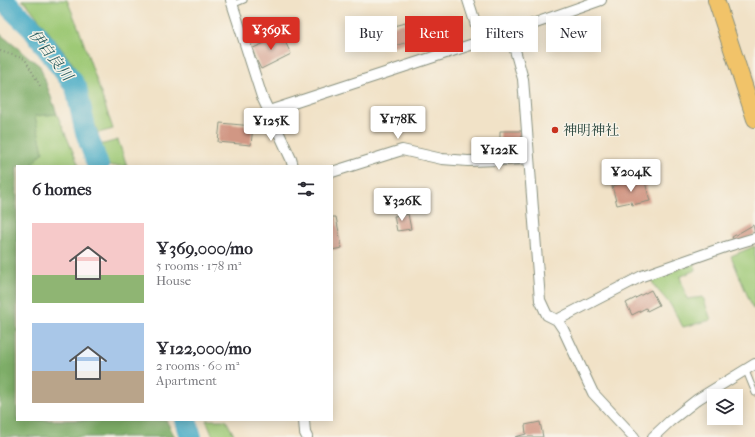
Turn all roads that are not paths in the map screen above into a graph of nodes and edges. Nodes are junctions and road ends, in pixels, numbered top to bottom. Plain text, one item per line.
1 (244, 0) edge
2 (468, 0) edge
3 (601, 0) edge
4 (716, 0) edge
5 (231, 2) edge
6 (473, 16) edge
7 (538, 22) edge
8 (471, 44) edge
9 (516, 52) edge
10 (269, 111) junction
11 (755, 119) edge
12 (529, 159) junction
13 (293, 165) edge
14 (333, 172) edge
15 (755, 238) edge
16 (557, 320) junction
17 (755, 364) edge
18 (746, 371) junction
19 (755, 393) edge
20 (304, 421) edge
21 (306, 437) edge
22 (634, 437) edge
23 (653, 437) edge

1 - 5 lane
2 - 6 street
3 - 7 street
4 - 11 main road
5 - 10 street
8 - 10 street
9 - 12 street
10 - 13 street
12 - 14 street
12 - 16 street
15 - 16 street
16 - 22 street
17 - 18 street
18 - 19 lane
18 - 23 street
20 - 21 street

